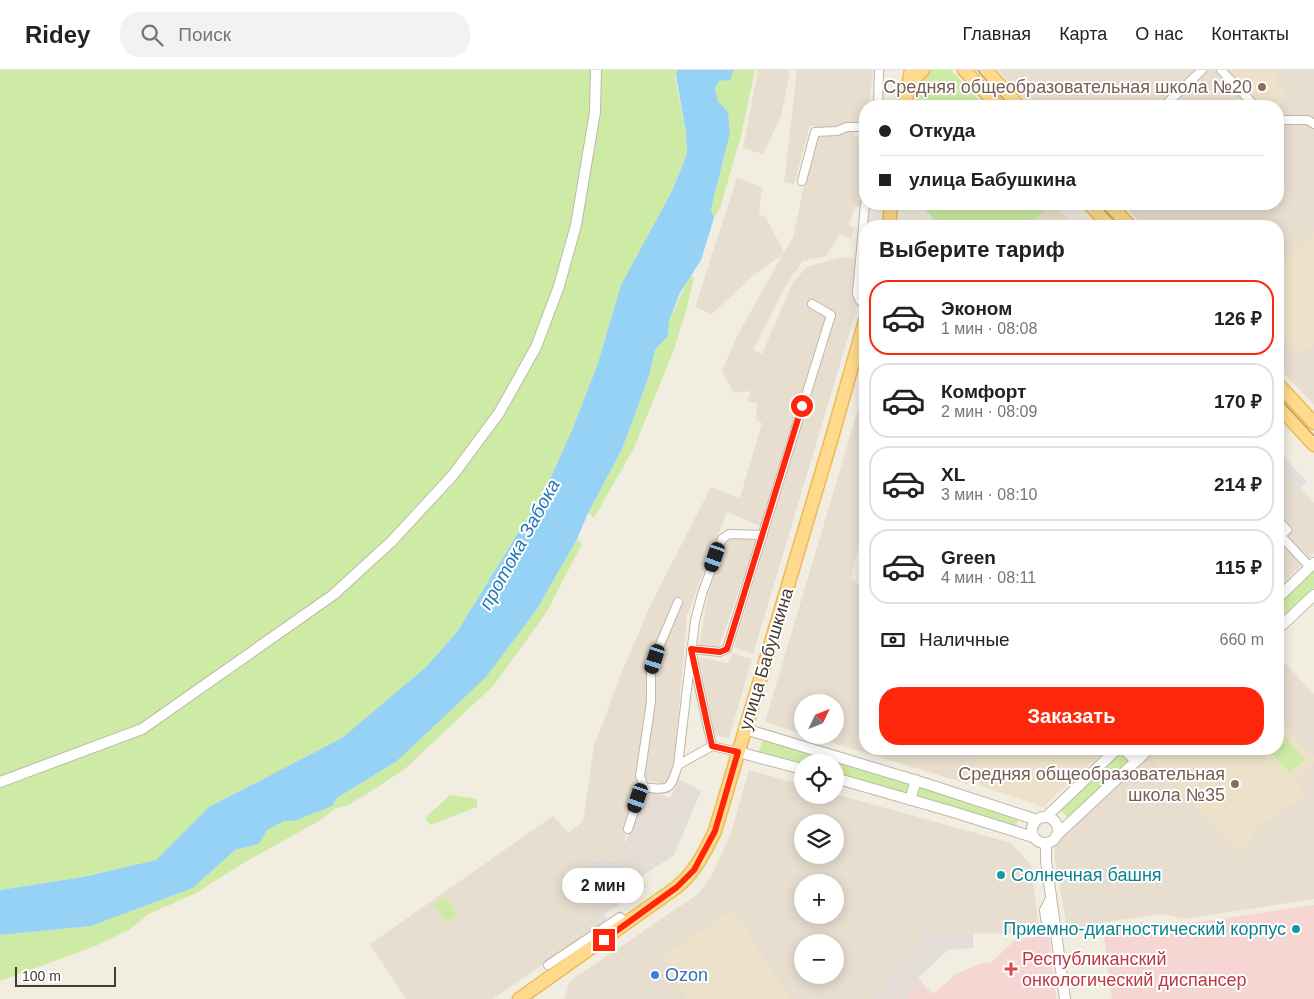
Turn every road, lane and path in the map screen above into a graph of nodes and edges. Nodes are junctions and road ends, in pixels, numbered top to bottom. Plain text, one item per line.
1 (596, 70) edge
2 (879, 70) edge
3 (904, 70) edge
4 (911, 70) edge
5 (923, 70) edge
6 (964, 70) edge
7 (986, 70) edge
8 (1202, 70) edge
9 (1220, 70) edge
10 (907, 88) junction
11 (878, 100) edge
12 (905, 100) edge
13 (992, 100) edge
14 (1014, 100) edge
15 (1170, 100) edge
16 (1249, 100) edge
17 (1284, 120) edge
18 (1314, 124) edge
19 (859, 128) edge
20 (802, 181) dead end
21 (1095, 210) edge
22 (1115, 210) edge
23 (1104, 220) edge
24 (1124, 220) edge
25 (859, 274) edge
26 (859, 299) edge
27 (812, 304) dead end
28 (859, 357) edge
29 (1284, 390) edge
30 (1284, 412) edge
31 (1314, 423) edge
32 (1314, 445) edge
33 (763, 535) junction
34 (1284, 541) edge
35 (1312, 565) edge
36 (1284, 592) edge
37 (1314, 595) edge
38 (678, 602) dead end
39 (1284, 623) edge
40 (691, 649) junction
41 (745, 729) junction
42 (712, 746) junction
43 (738, 752) junction
44 (1110, 755) edge
45 (1130, 755) edge
46 (1142, 755) edge
47 (1136, 761) junction
48 (678, 766) junction
49 (794, 767) edge
50 (916, 780) junction
51 (844, 781) edge
52 (0, 782) edge
53 (644, 787) junction
54 (910, 800) junction
55 (1041, 818) junction
56 (628, 829) dead end
57 (1058, 834) junction
58 (1034, 837) junction
59 (1046, 843) junction
60 (627, 923) junction
61 (548, 965) dead end
62 (519, 999) edge
63 (1065, 999) edge

1 - 52 street
2 - 11 street
3 - 10 main road
4 - 10 main road
5 - 10 main road
6 - 13 main road
7 - 14 main road
8 - 15 street
9 - 16 street
10 - 12 main road
17 - 18 street
19 - 20 street
21 - 23 main road
22 - 24 main road
25 - 26 street
27 - 33 street
28 - 41 main road, улица Бабушкина
29 - 31 main road
30 - 32 main road
33 - 40 street
33 - 40 street
34 - 35 street
35 - 36 street
37 - 39 street
38 - 53 street
40 - 42 street
40 - 48 street
41 - 43 main road, улица Бабушкина
41 - 50 street
42 - 43 street
42 - 48 street
43 - 49 street
43 - 60 main road, улица Бабушкина
44 - 55 street
45 - 47 street
46 - 47 street
47 - 57 street
48 - 53 street
50 - 54 street
50 - 55 street
51 - 54 street
53 - 56 street
54 - 58 street
55 - 57 street
55 - 58 street
57 - 59 street
58 - 59 street
59 - 63 street
60 - 61 street
60 - 62 main road, улица Бабушкина

